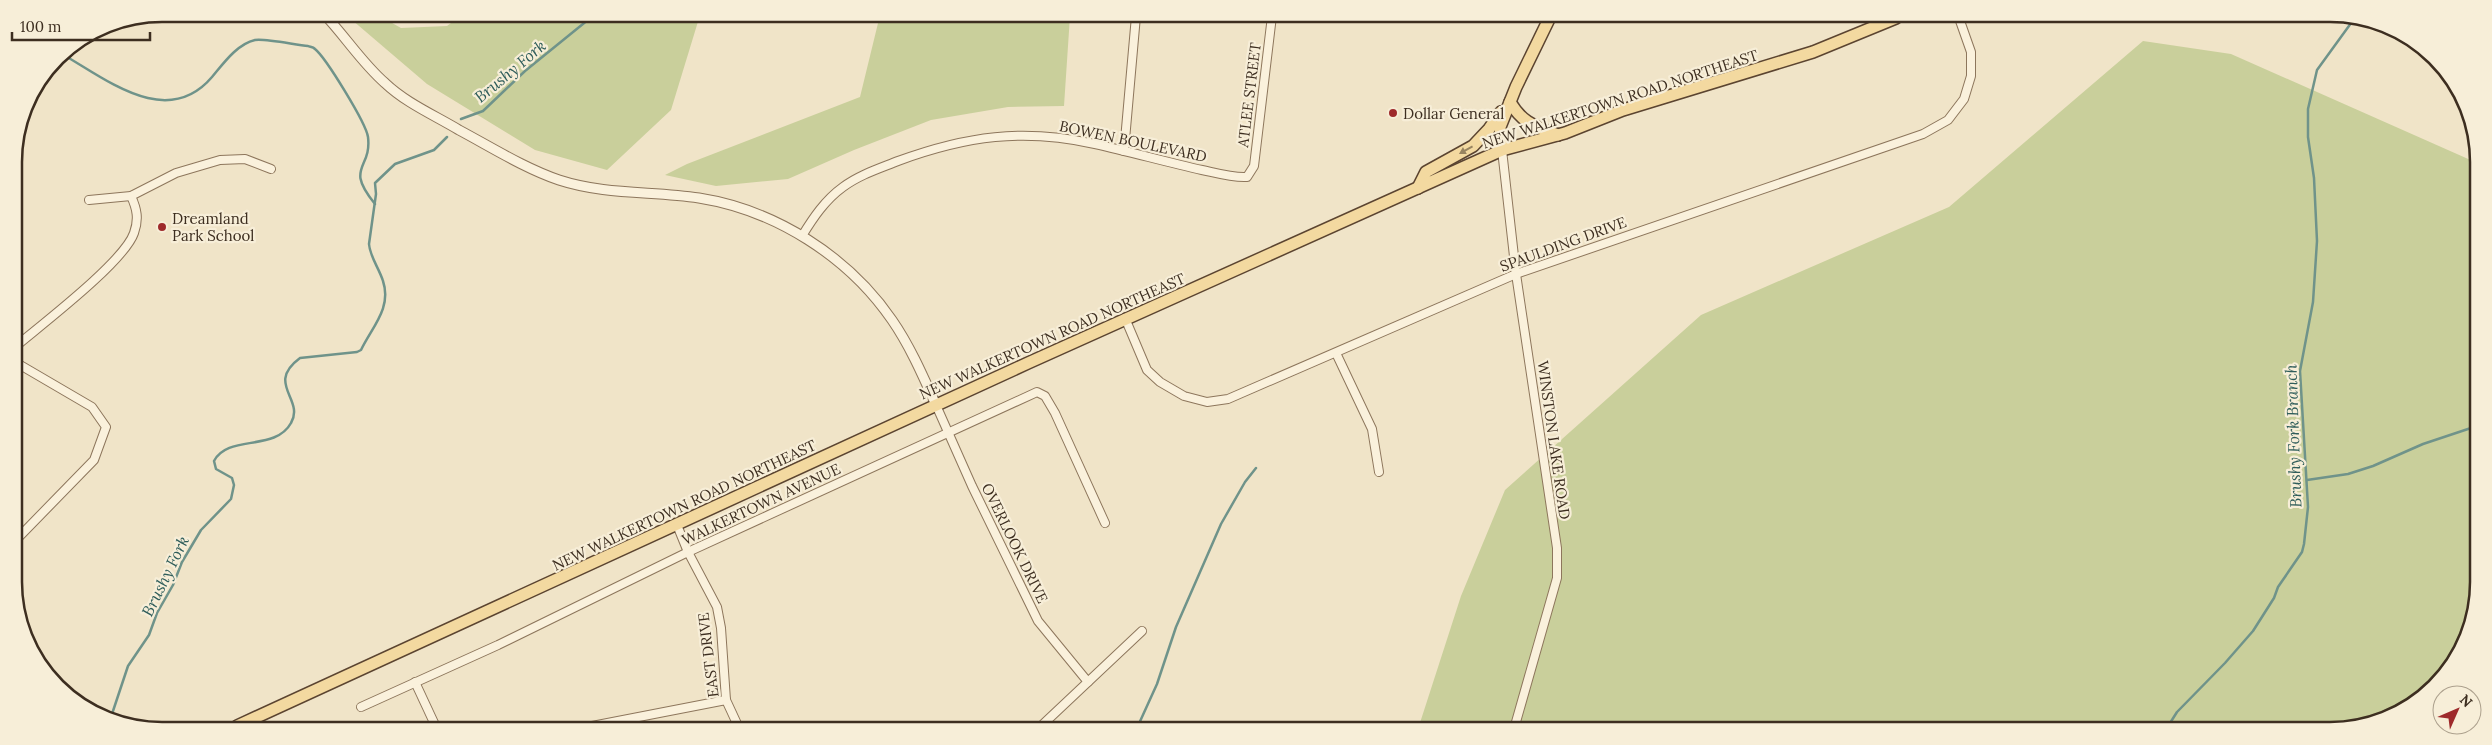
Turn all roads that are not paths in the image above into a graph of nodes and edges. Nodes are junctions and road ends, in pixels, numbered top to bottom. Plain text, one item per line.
1 (331, 22) edge
2 (1135, 22) edge
3 (1271, 22) edge
4 (1548, 22) edge
5 (1886, 22) edge
6 (1960, 22) edge
7 (1510, 102) junction
8 (1558, 135) junction
9 (1502, 150) junction
10 (1124, 151) junction
11 (271, 169) dead end
12 (1250, 176) joint
13 (1418, 188) junction
14 (131, 196) junction
15 (90, 200) dead end
16 (802, 236) junction
17 (1516, 274) junction
18 (1125, 318) junction
19 (23, 340) edge
20 (1336, 352) junction
21 (23, 366) edge
22 (936, 405) junction
23 (949, 432) junction
24 (1379, 472) dead end
25 (1105, 523) dead end
26 (677, 525) junction
27 (22, 534) edge
28 (688, 552) junction
29 (1142, 631) dead end
30 (415, 682) junction
31 (1088, 682) junction
32 (726, 700) junction
33 (361, 707) dead end
34 (246, 722) edge
35 (434, 722) edge
36 (618, 722) edge
37 (737, 722) edge
38 (1045, 722) edge
39 (1516, 722) edge

1 - 16 street
2 - 10 street
3 - 12 street, ATLEE STREET
4 - 7 main road
5 - 8 main road, NEW WALKERTOWN ROAD NORTHEAST
6 - 17 street, SPAULDING DRIVE
7 - 8 main road
7 - 9 main road
7 -> 13 main road
8 - 9 main road, NEW WALKERTOWN ROAD NORTHEAST
9 - 13 main road, NEW WALKERTOWN ROAD NORTHEAST
9 - 17 street, WINSTON LAKE ROAD
10 - 12 street, BOWEN BOULEVARD
10 - 16 street, BOWEN BOULEVARD
11 - 14 street
13 - 18 main road, NEW WALKERTOWN ROAD NORTHEAST
14 - 15 street
14 - 19 street
16 - 22 street
17 - 20 street, SPAULDING DRIVE
17 - 39 street, WINSTON LAKE ROAD
18 - 20 street, SPAULDING DRIVE
18 - 22 main road, NEW WALKERTOWN ROAD NORTHEAST
20 - 24 street
21 - 27 street
22 - 23 street, OVERLOOK DRIVE
22 - 26 main road, NEW WALKERTOWN ROAD NORTHEAST
23 - 25 street, WALKERTOWN AVENUE
23 - 28 street, WALKERTOWN AVENUE
23 - 31 street, OVERLOOK DRIVE
26 - 28 street, EAST DRIVE
26 - 34 main road, NEW WALKERTOWN ROAD NORTHEAST
28 - 30 street, WALKERTOWN AVENUE
28 - 32 street, EAST DRIVE
29 - 31 street
30 - 33 street, WALKERTOWN AVENUE
30 - 35 street
31 - 38 street
32 - 36 street
32 - 37 street, EAST DRIVE

